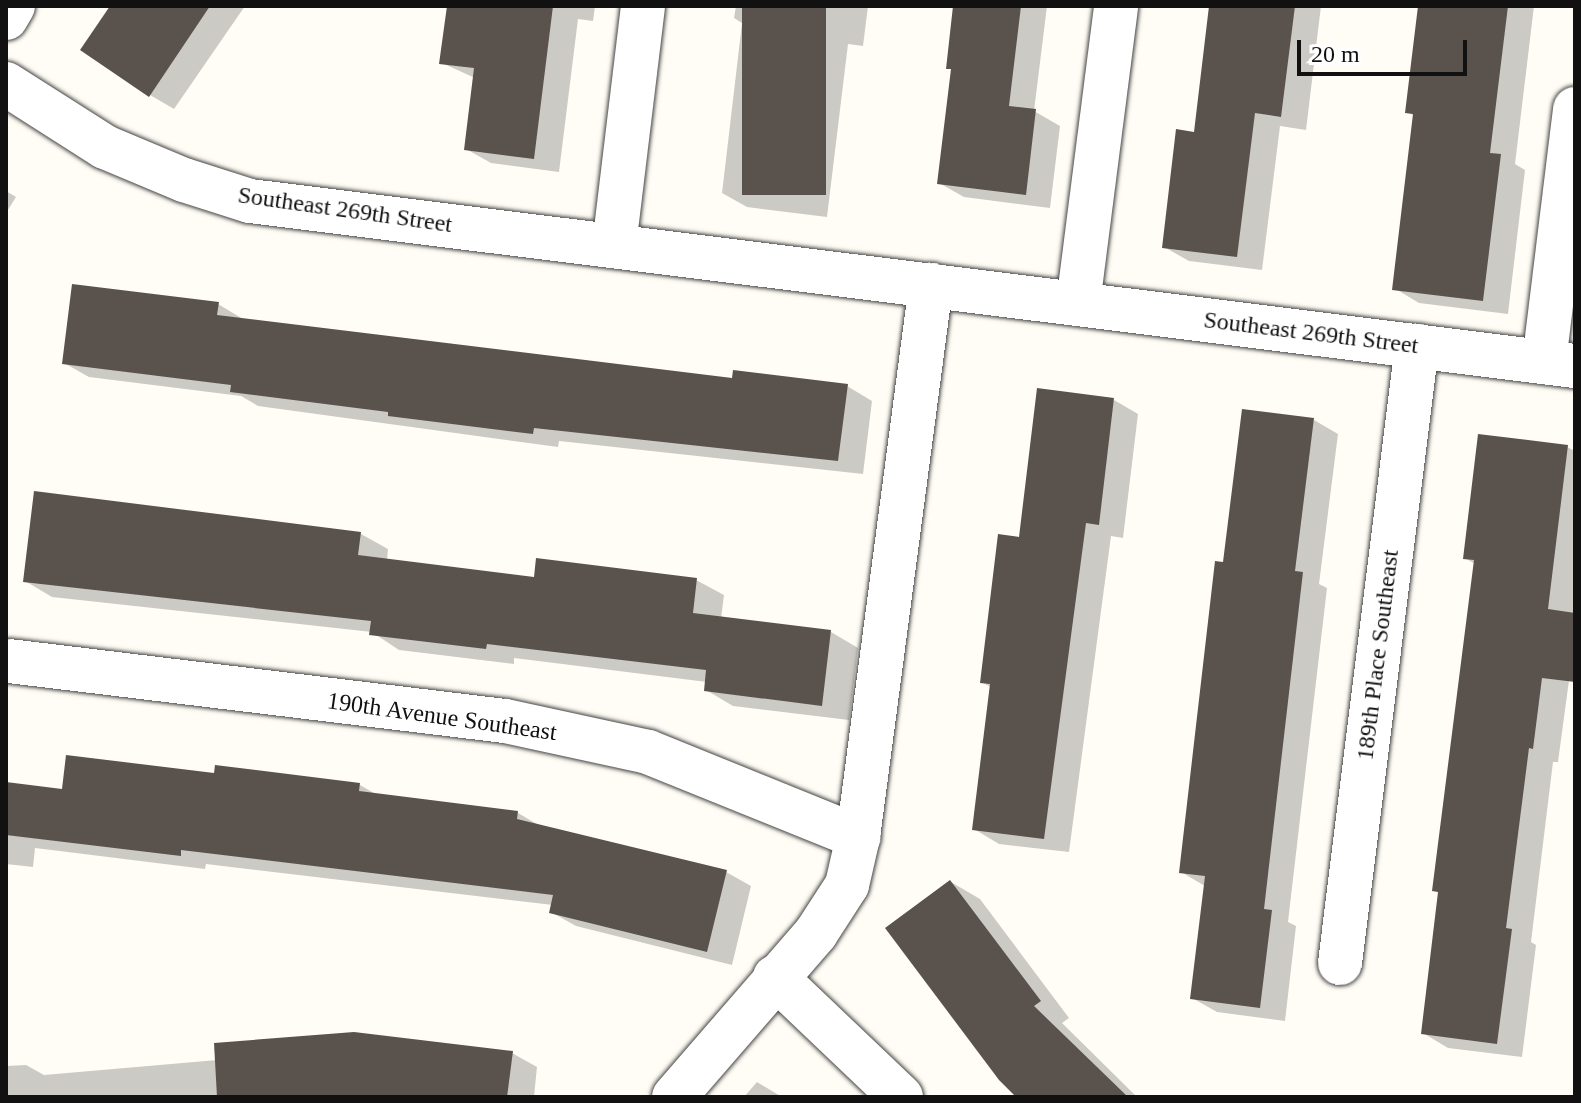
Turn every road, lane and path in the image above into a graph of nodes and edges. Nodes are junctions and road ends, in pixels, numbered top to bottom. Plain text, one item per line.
1 (13, 6) edge
2 (643, 6) edge
3 (1116, 6) edge
4 (6, 18) edge
5 (6, 84) edge
6 (1575, 109) edge
7 (614, 246) junction
8 (931, 285) junction
9 (1078, 304) junction
10 (1417, 346) junction
11 (1559, 364) edge
12 (9, 661) dead end
13 (858, 837) junction
14 (1340, 963) dead end
15 (775, 977) junction
16 (674, 1097) edge
17 (901, 1097) edge

1 - 4 street
2 - 7 street
3 - 9 street
5 - 7 street, Southeast 269th Street
6 - 11 street, Southeast 269th Street
7 - 8 street, Southeast 269th Street
8 - 9 street, Southeast 269th Street
8 - 13 street
9 - 10 street, Southeast 269th Street
10 - 11 street, Southeast 269th Street
10 - 14 street, 189th Place Southeast
12 - 13 street, 190th Avenue Southeast
13 - 15 street
15 - 16 street
15 - 17 street

